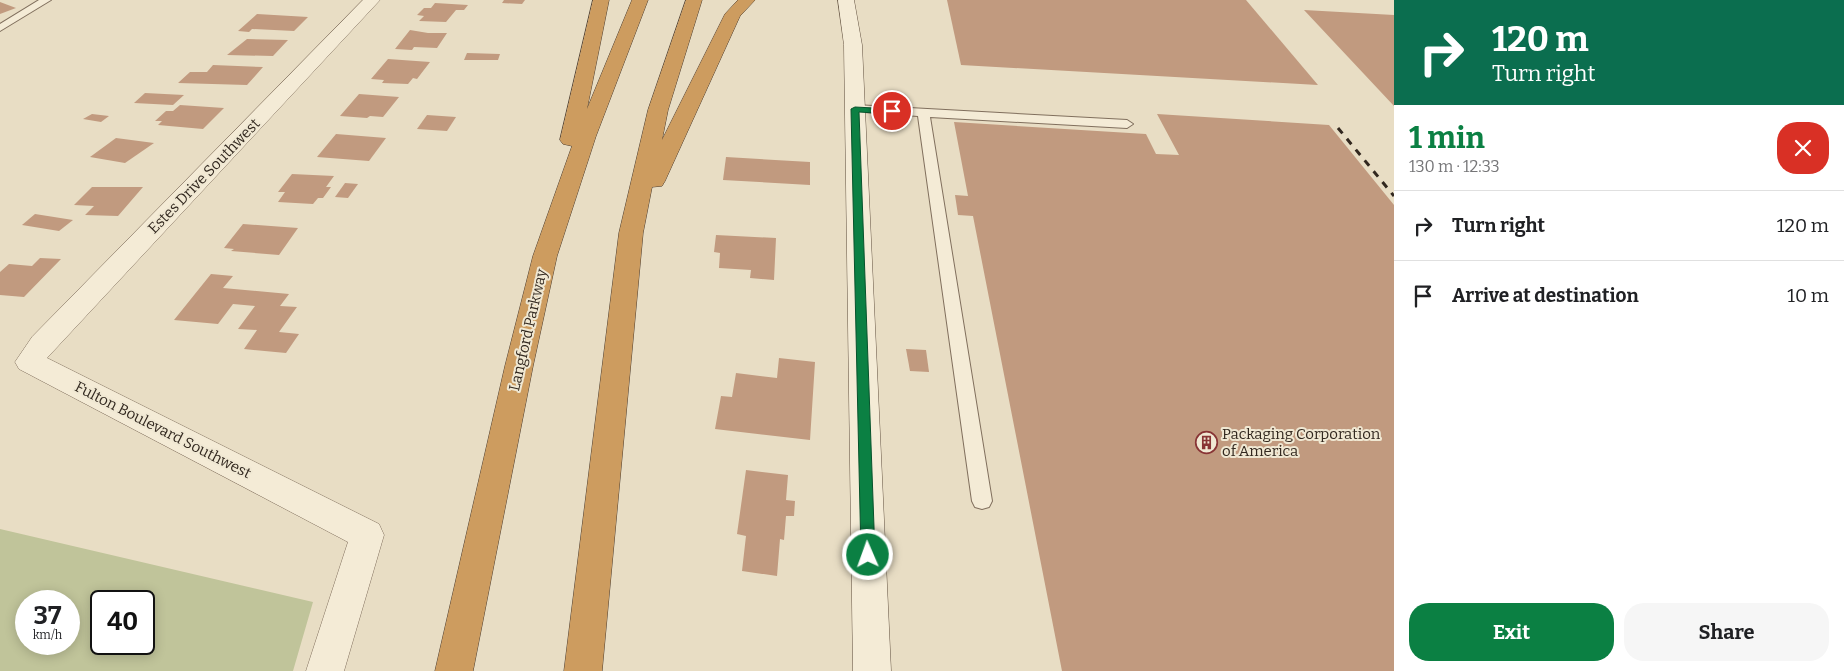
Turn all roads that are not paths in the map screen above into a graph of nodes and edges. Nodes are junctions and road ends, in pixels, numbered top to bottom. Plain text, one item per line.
1 (46, 0) edge
2 (372, 0) edge
3 (601, 0) edge
4 (640, 0) edge
5 (694, 0) edge
6 (747, 0) edge
7 (846, 0) edge
8 (0, 28) edge
9 (855, 109) junction
10 (923, 113) junction
11 (1127, 124) dead end
12 (631, 233) junction
13 (546, 256) junction
14 (36, 352) joint
15 (982, 501) dead end
16 (325, 671) edge
17 (454, 671) edge
18 (583, 671) edge
19 (872, 671) edge

1 - 8 lane
2 - 14 street, Estes Drive Southwest
3 - 13 highway
4 - 13 highway, Langford Parkway
5 - 12 highway
6 - 12 highway
7 - 9 street
9 - 10 lane
9 - 19 street
10 - 11 lane
10 - 15 lane
12 - 18 highway
13 - 17 highway, Langford Parkway
14 - 16 street, Fulton Boulevard Southwest

